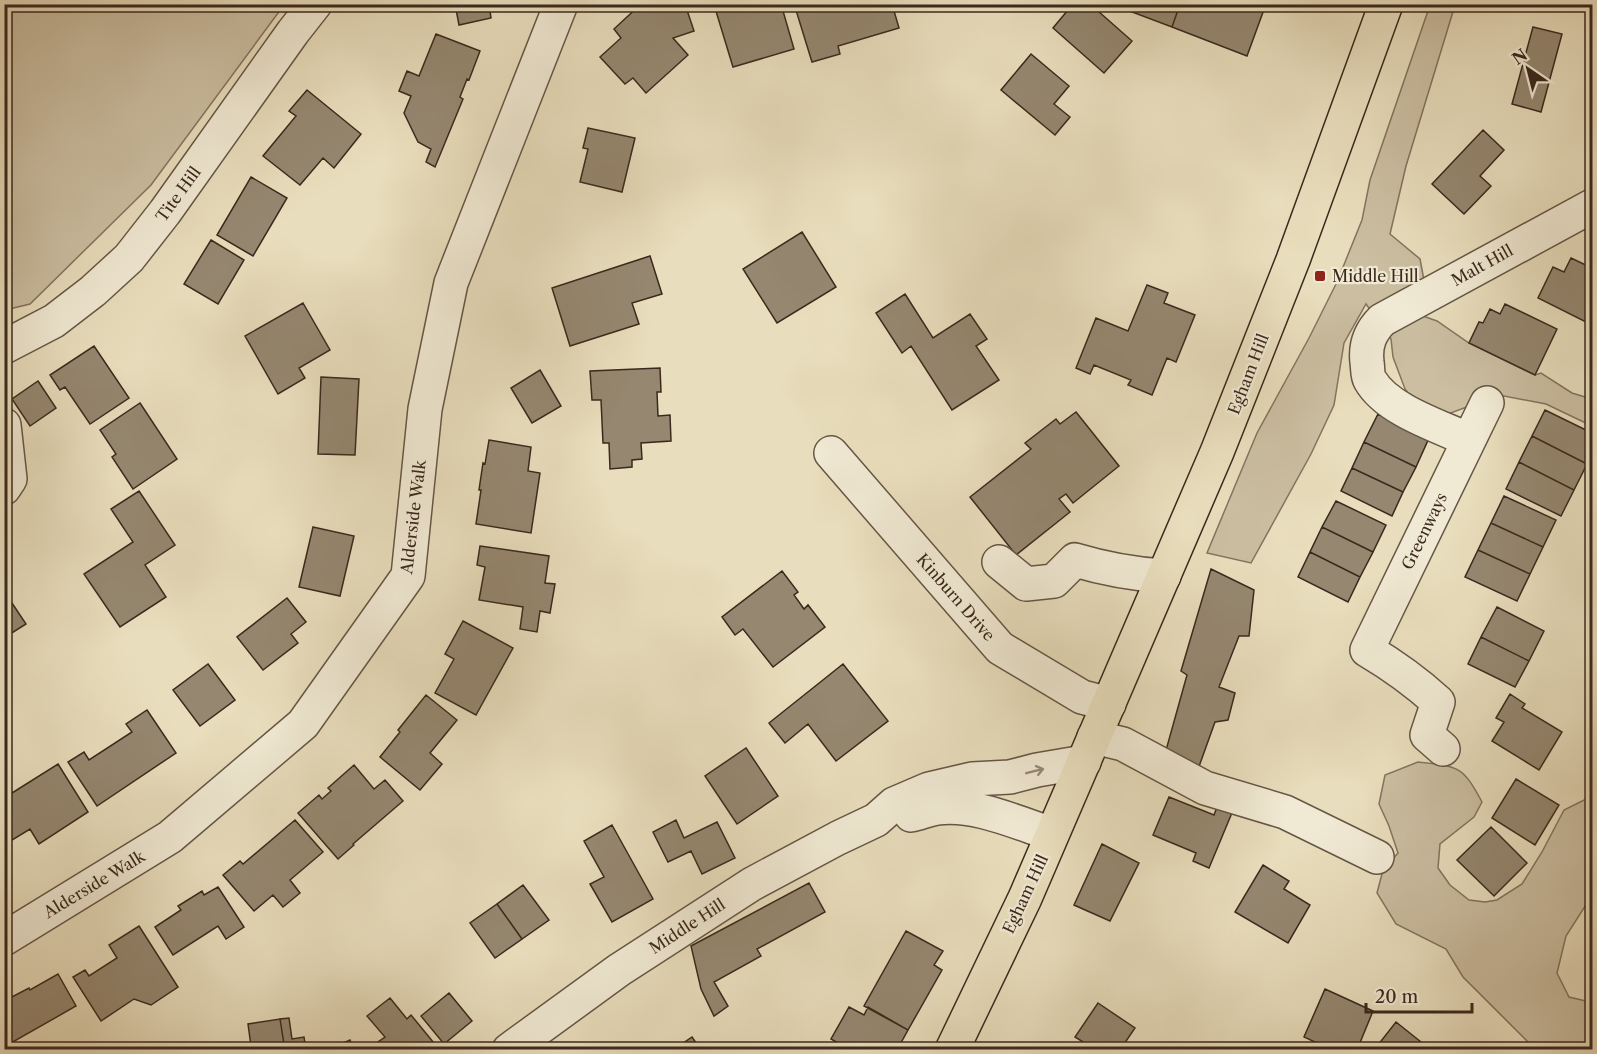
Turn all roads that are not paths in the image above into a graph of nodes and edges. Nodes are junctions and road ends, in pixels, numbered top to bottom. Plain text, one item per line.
1 (315, 4) edge
2 (561, 4) edge
3 (1386, 4) edge
4 (1593, 206) edge
5 (4, 347) edge
6 (1487, 403) dead end
7 (4, 424) edge
8 (1469, 440) junction
9 (831, 453) dead end
10 (4, 488) edge
11 (999, 562) dead end
12 (1164, 576) junction
13 (1109, 704) junction
14 (1443, 749) dead end
15 (1089, 750) junction
16 (876, 820) junction
17 (1052, 834) junction
18 (1377, 857) dead end
19 (4, 939) edge
20 (509, 1050) edge
21 (952, 1050) edge

1 - 5 street, Tite Hill
2 - 19 street, Alderside Walk
3 - 12 main road, Egham Hill
4 - 8 street, Malt Hill
6 - 8 street, Greenways
7 - 10 street
8 - 14 street, Greenways
9 - 13 street, Kinburn Drive
11 - 12 street
12 - 13 main road, Egham Hill
13 - 15 main road, Egham Hill
16 -> 15 street, Middle Hill
15 - 17 main road, Egham Hill
15 - 18 street
16 - 17 street, Middle Hill
16 - 20 street, Middle Hill
17 - 21 main road, Egham Hill

